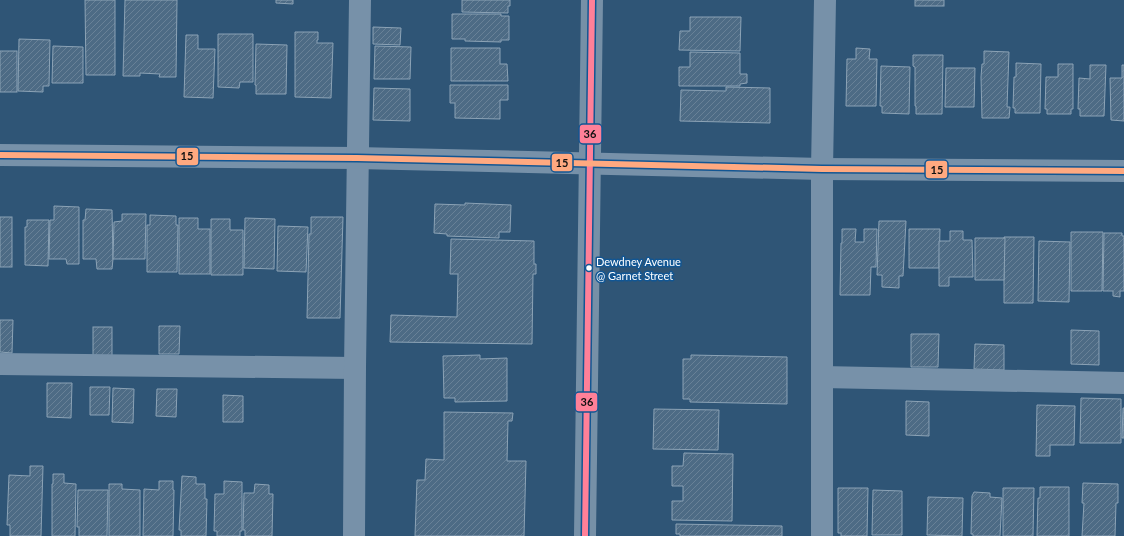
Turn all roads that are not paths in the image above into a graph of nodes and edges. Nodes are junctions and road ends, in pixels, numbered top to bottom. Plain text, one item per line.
1 (360, 0) edge
2 (592, 0) edge
3 (825, 0) edge
4 (0, 155) edge
5 (357, 158) junction
6 (590, 163) junction
7 (822, 169) junction
8 (1124, 171) edge
9 (0, 364) edge
10 (355, 368) junction
11 (822, 377) junction
12 (1124, 383) edge
13 (354, 536) edge
14 (585, 536) edge
15 (822, 536) edge

1 - 5 street
2 - 6 main road
3 - 7 street
4 - 5 street
5 - 6 street
5 - 10 street
6 - 7 street
6 - 14 main road
7 - 8 street
7 - 11 street
9 - 10 street
10 - 13 street
11 - 12 street
11 - 15 street

